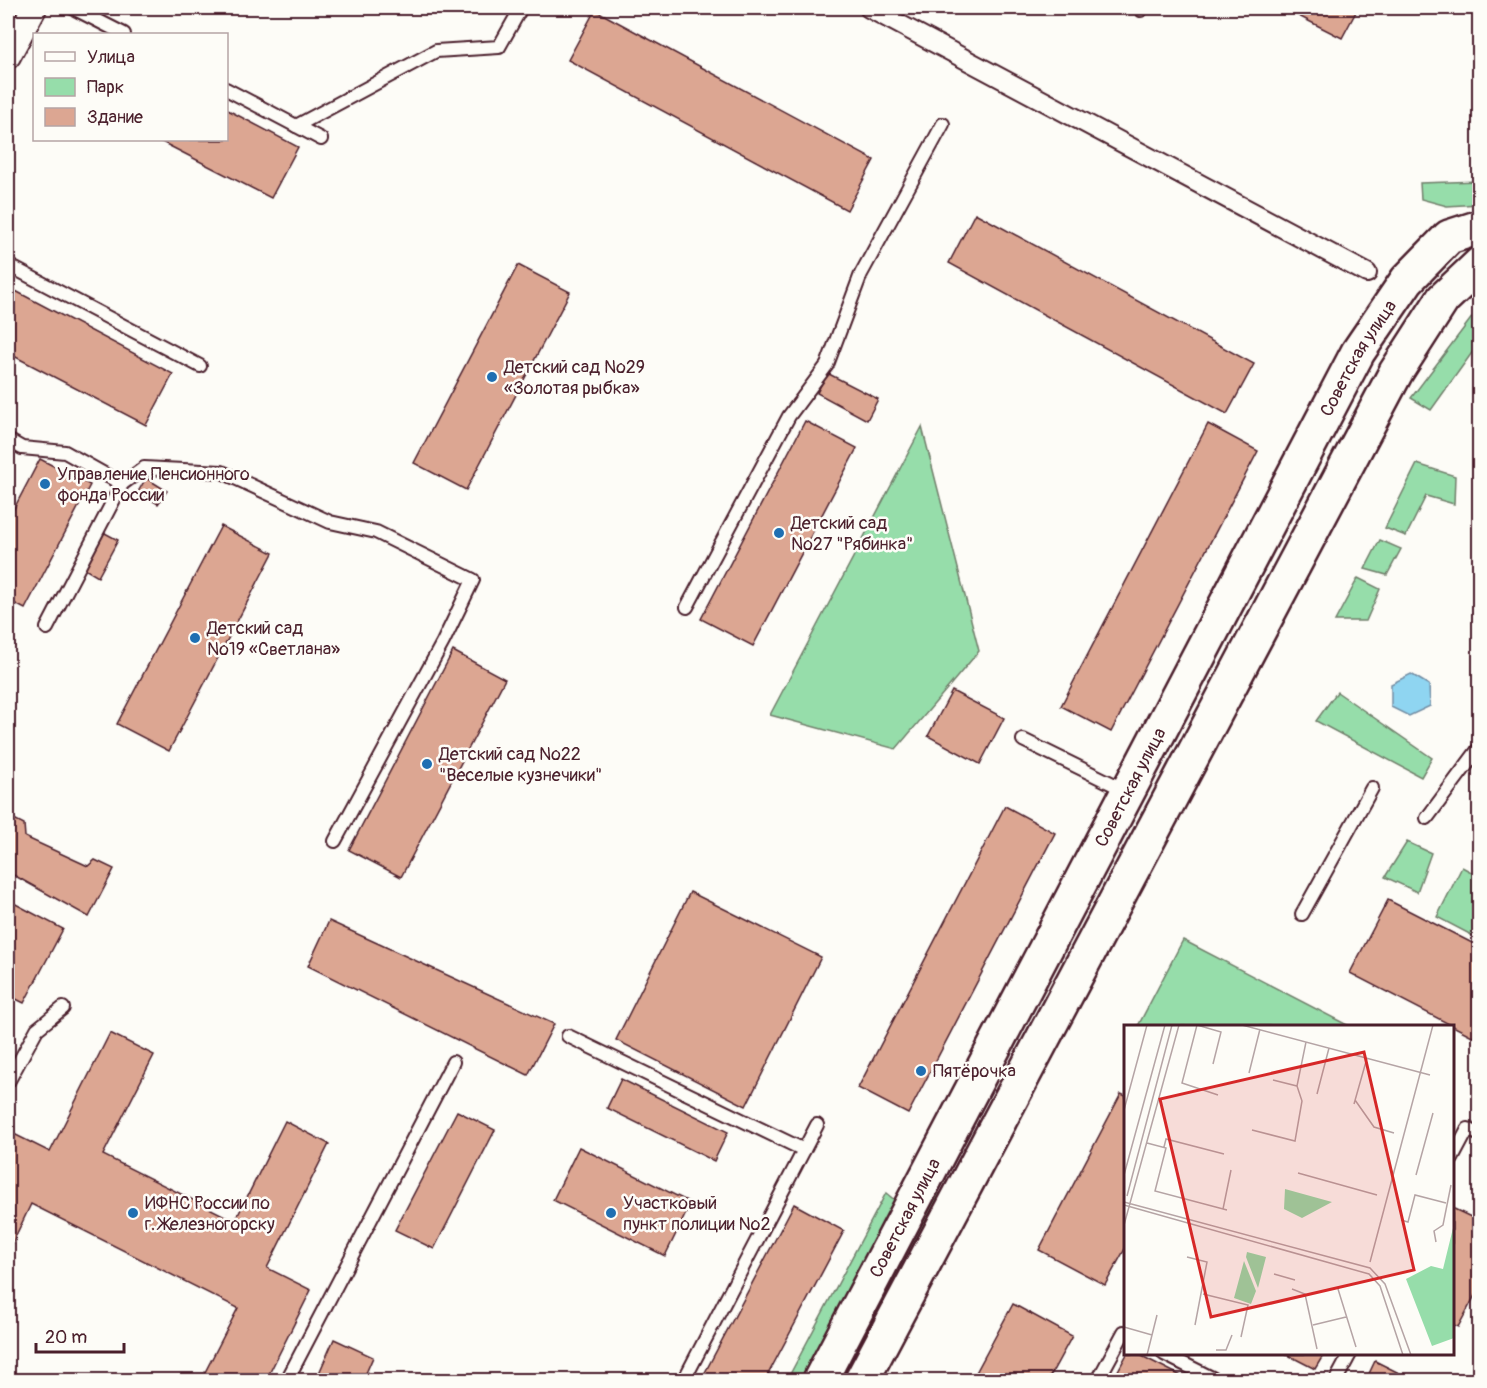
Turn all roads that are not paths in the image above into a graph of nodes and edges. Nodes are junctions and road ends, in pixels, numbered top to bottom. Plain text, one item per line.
1 (34, 8) edge
2 (73, 8) edge
3 (521, 8) edge
4 (869, 8) edge
5 (122, 33) edge
6 (8, 56) edge
7 (228, 90) edge
8 (943, 124) dead end
9 (296, 126) junction
10 (321, 139) dead end
11 (1440, 227) junction
12 (1479, 227) edge
13 (8, 266) edge
14 (1367, 273) dead end
15 (1470, 274) edge
16 (1359, 352) junction
17 (200, 366) dead end
18 (1396, 372) junction
19 (8, 440) edge
20 (122, 484) junction
21 (687, 607) dead end
22 (47, 628) dead end
23 (1023, 740) dead end
24 (1479, 747) edge
25 (1372, 788) dead end
26 (1128, 792) junction
27 (1427, 818) dead end
28 (335, 841) dead end
29 (1302, 914) dead end
30 (63, 1008) dead end
31 (568, 1035) dead end
32 (453, 1062) dead end
33 (8, 1082) edge
34 (817, 1125) dead end
35 (1479, 1135) edge
36 (804, 1150) junction
37 (1454, 1155) edge
38 (1124, 1332) edge
39 (1168, 1355) edge
40 (1349, 1355) edge
41 (287, 1380) edge
42 (684, 1380) edge
43 (820, 1380) edge
44 (862, 1380) edge
45 (1098, 1380) edge
46 (1216, 1380) edge
47 (1336, 1380) edge

1 - 6 street
2 - 5 lane
3 - 9 lane
4 - 14 street
7 - 9 lane
8 - 21 lane
9 - 10 lane
11 - 12 main road, Советская улица
11 - 15 main road
11 - 16 main road, Советская улица
13 - 17 lane
15 - 18 main road, Советская улица
16 - 18 main road
16 - 26 main road, Советская улица
18 - 44 main road, Советская улица
19 - 20 lane
20 - 22 lane
20 - 28 lane
23 - 26 lane
24 - 27 lane
25 - 29 lane
26 - 43 main road, Советская улица
30 - 33 lane
31 - 36 lane
32 - 41 lane
34 - 36 lane
35 - 37 lane
36 - 42 lane
38 - 45 lane
39 - 46 lane
40 - 47 lane

